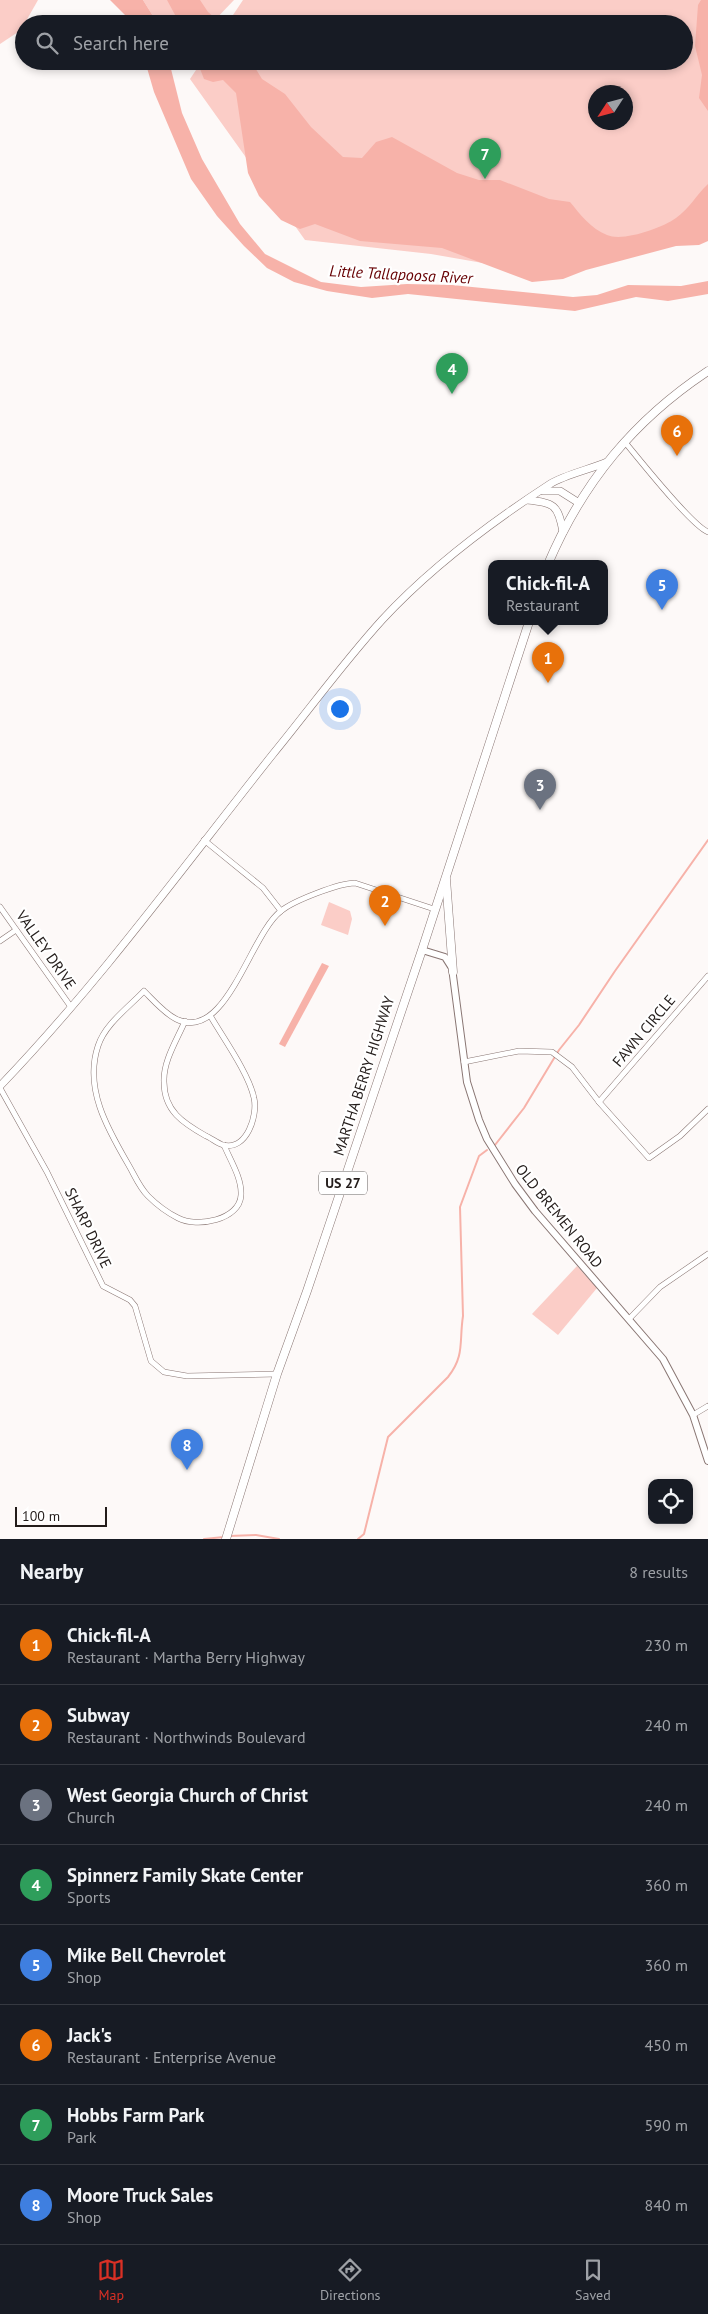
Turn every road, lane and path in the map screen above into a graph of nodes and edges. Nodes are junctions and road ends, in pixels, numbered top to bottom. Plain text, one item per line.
1 (708, 371) edge
2 (624, 441) junction
3 (607, 462) junction
4 (552, 487) junction
5 (526, 500) junction
6 (579, 503) junction
7 (563, 532) junction
8 (708, 532) edge
9 (550, 560) edge
10 (528, 625) edge
11 (204, 840) junction
12 (446, 875) junction
13 (0, 907) edge
14 (434, 910) junction
15 (280, 911) junction
16 (16, 930) junction
17 (0, 941) edge
18 (422, 950) junction
19 (453, 972) junction
20 (708, 976) edge
21 (71, 1007) junction
22 (211, 1016) junction
23 (185, 1021) junction
24 (464, 1062) junction
25 (0, 1087) edge
26 (599, 1102) junction
27 (708, 1109) edge
28 (224, 1145) junction
29 (708, 1254) edge
30 (630, 1318) junction
31 (277, 1374) junction
32 (708, 1406) edge
33 (693, 1415) junction
34 (708, 1461) edge
35 (226, 1539) edge

1 - 2 main road
2 - 3 main road
2 - 8 street
3 - 4 main road
3 - 6 main road
4 - 5 main road
4 - 6 main road
5 - 7 main road
5 - 11 main road
6 - 7 main road
7 - 9 main road
10 - 12 main road, MARTHA BERRY HIGHWAY / US 27
11 - 15 street
11 - 21 main road
12 - 14 main road, MARTHA BERRY HIGHWAY / US 27
12 - 19 main road
13 - 16 street, VALLEY DRIVE
14 - 15 street
14 - 18 main road, MARTHA BERRY HIGHWAY / US 27
15 - 22 street
16 - 17 street
16 - 21 street, VALLEY DRIVE
18 - 19 street
18 - 31 main road, MARTHA BERRY HIGHWAY / US 27
19 - 24 street, OLD BREMEN ROAD
20 - 26 street, FAWN CIRCLE
21 - 25 main road
22 - 23 street
22 - 28 street
23 - 28 street
23 - 28 street
24 - 26 street
24 - 30 street, OLD BREMEN ROAD
25 - 31 street, SHARP DRIVE
26 - 27 street
29 - 30 street
30 - 33 street, OLD BREMEN ROAD
31 - 35 main road, MARTHA BERRY HIGHWAY / US 27
32 - 33 street
33 - 34 street, OLD BREMEN ROAD

